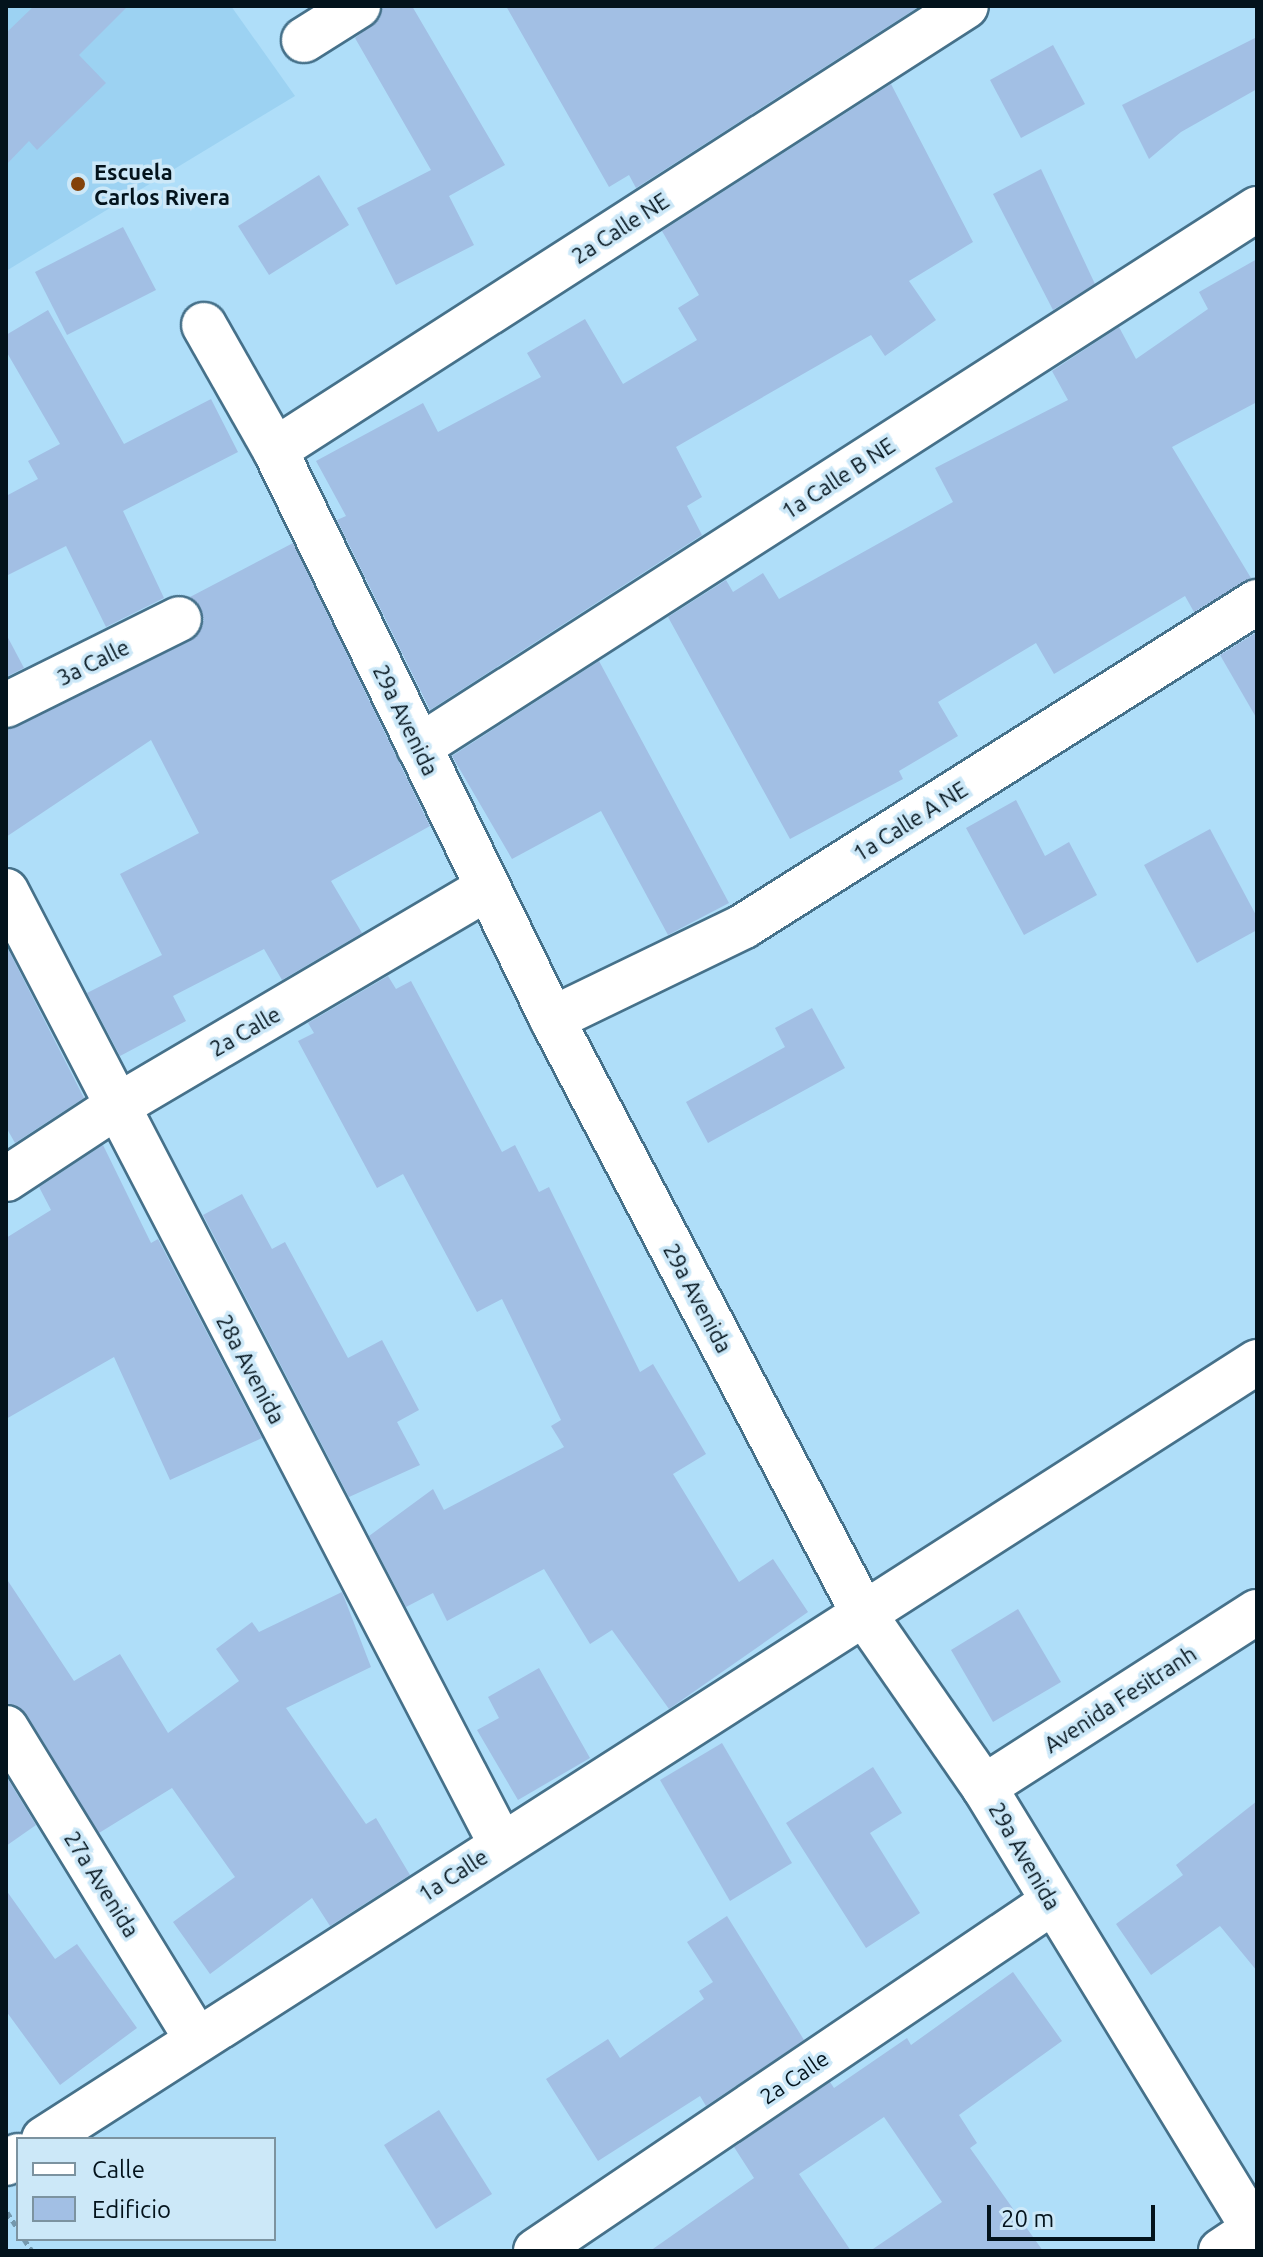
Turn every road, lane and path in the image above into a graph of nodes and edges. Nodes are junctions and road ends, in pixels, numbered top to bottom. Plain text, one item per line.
1 (358, 6) edge
2 (966, 6) edge
3 (304, 40) dead end
4 (1257, 209) edge
5 (204, 325) dead end
6 (275, 450) junction
7 (1257, 602) edge
8 (179, 619) dead end
9 (6, 705) edge
10 (419, 747) junction
11 (488, 888) junction
12 (6, 891) edge
13 (552, 1019) junction
14 (114, 1108) junction
15 (6, 1179) edge
16 (1257, 1362) edge
17 (862, 1611) junction
18 (1257, 1612) edge
19 (6, 1728) edge
20 (984, 1787) junction
21 (501, 1844) junction
22 (1051, 1903) junction
23 (197, 2040) junction
24 (47, 2137) edge
25 (1244, 2238) edge
26 (536, 2251) edge

1 - 3 street
2 - 6 street, 2a Calle NE
4 - 10 street, 1a Calle B NE
5 - 6 street, 29a Avenida
6 - 10 street, 29a Avenida
7 - 13 street, 1a Calle A NE
8 - 9 street, 3a Calle
10 - 11 street, 29a Avenida
11 - 13 street, 29a Avenida
11 - 14 street, 2a Calle
12 - 14 street, 28a Avenida
13 - 17 street, 29a Avenida
14 - 15 street, 2a Calle
14 - 21 street, 28a Avenida
16 - 17 street, 1a Calle
17 - 20 street, 29a Avenida
17 - 21 street, 1a Calle
18 - 20 street, Avenida Fesitranh
19 - 23 street, 27a Avenida
20 - 22 street, 29a Avenida
21 - 23 street, 1a Calle
22 - 25 street, 29a Avenida
22 - 26 street, 2a Calle
23 - 24 street, 1a Calle

